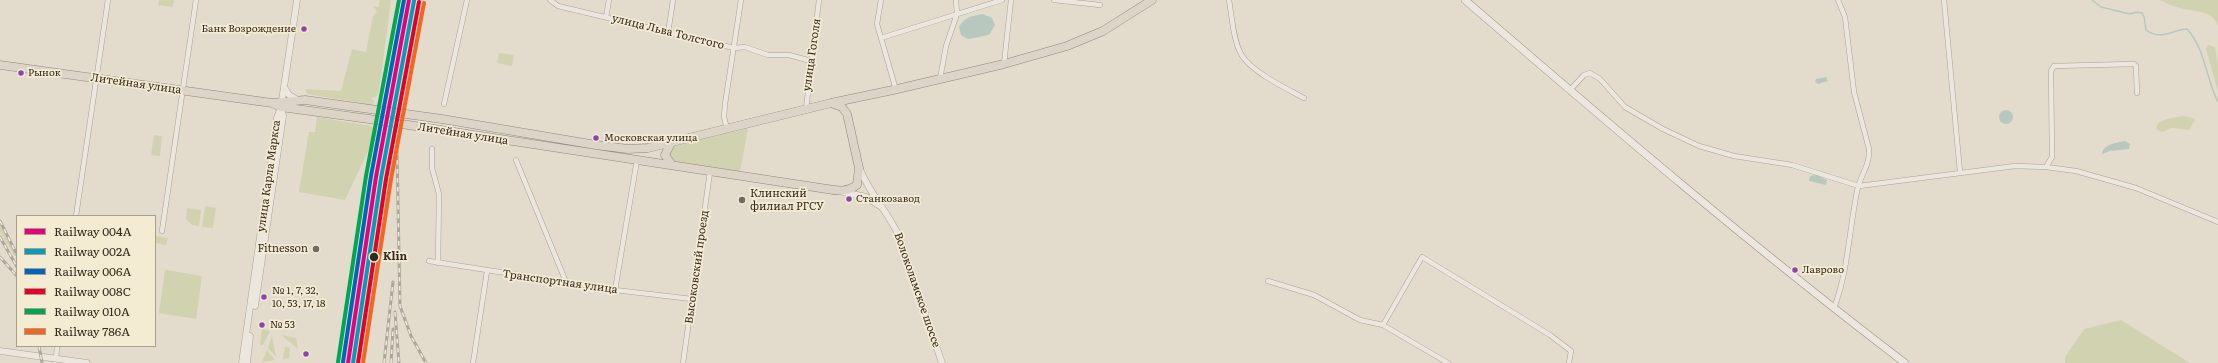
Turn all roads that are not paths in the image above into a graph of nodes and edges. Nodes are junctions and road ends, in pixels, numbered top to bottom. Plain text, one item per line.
1 (108, 0) edge
2 (196, 0) edge
3 (297, 0) edge
4 (467, 0) edge
5 (609, 0) edge
6 (673, 0) edge
7 (741, 0) edge
8 (819, 0) edge
9 (881, 0) edge
10 (956, 0) edge
11 (1002, 0) edge
12 (1011, 0) edge
13 (1054, 0) edge
14 (1152, 0) edge
15 (1229, 0) edge
16 (1465, 0) edge
17 (1838, 0) edge
18 (1944, 0) edge
19 (550, 1) edge
20 (1100, 4) dead end
21 (1141, 4) edge
22 (957, 14) junction
23 (606, 17) junction
24 (668, 33) junction
25 (881, 38) junction
26 (734, 48) junction
27 (811, 61) junction
28 (1004, 64) junction
29 (0, 65) edge
30 (96, 78) junction
31 (940, 79) junction
32 (284, 86) junction
33 (183, 90) junction
34 (896, 90) junction
35 (1570, 90) junction
36 (2137, 93) dead end
37 (855, 98) junction
38 (1304, 98) dead end
39 (302, 100) junction
40 (831, 103) junction
41 (281, 104) junction
42 (444, 104) dead end
43 (293, 109) junction
44 (806, 109) junction
45 (847, 114) junction
46 (283, 116) junction
47 (727, 129) junction
48 (672, 141) junction
49 (432, 149) dead end
50 (516, 160) dead end
51 (637, 160) junction
52 (672, 165) junction
53 (2046, 167) junction
54 (859, 168) junction
55 (710, 172) junction
56 (1960, 172) junction
57 (1859, 186) junction
58 (841, 191) junction
59 (76, 215) edge
60 (891, 218) junction
61 (2218, 222) edge
62 (162, 230) dead end
63 (429, 261) dead end
64 (438, 263) junction
65 (487, 271) junction
66 (1268, 281) dead end
67 (566, 282) junction
68 (615, 290) junction
69 (692, 299) junction
70 (1834, 308) junction
71 (1383, 325) junction
72 (57, 347) edge
73 (0, 351) edge
74 (56, 359) junction
75 (87, 363) edge
76 (242, 363) edge
77 (247, 363) edge
78 (473, 363) edge
79 (683, 363) edge
80 (942, 363) edge
81 (1448, 363) edge
82 (1569, 363) edge
83 (1905, 363) edge

1 - 30 street
2 - 33 street
3 - 32 street, улица Карла Маркса
4 - 42 street
5 - 23 street
6 - 24 street
7 - 26 street
8 - 27 street, улица Гоголя
9 - 25 street
10 - 22 street
11 - 22 street
12 - 28 street
13 - 20 street
14 - 21 highway, Литейная улица
15 - 38 street
16 - 35 main road
17 - 57 street
18 - 56 street
19 - 23 street, улица Льва Толстого
21 - 28 highway, Литейная улица
22 - 25 street
22 - 31 street
23 - 24 street, улица Льва Толстого
24 - 26 street, улица Льва Толстого
25 - 34 street
26 - 27 street, улица Льва Толстого
26 - 47 street
27 - 44 street, улица Гоголя
28 - 31 highway, Литейная улица
29 - 30 highway, Литейная улица
30 - 33 highway, Литейная улица
30 - 59 street
31 - 34 highway, Литейная улица
32 - 39 street
32 - 41 street, улица Карла Маркса
33 - 41 highway, Литейная улица
33 - 62 street
34 - 37 highway, Литейная улица
35 - 57 street
35 - 70 main road
36 - 53 street
37 - 40 highway, Литейная улица
37 - 45 highway
39 - 41 highway, Литейная улица
39 - 48 highway, Литейная улица
40 - 44 highway, Литейная улица
40 - 45 highway
41 - 43 highway, Литейная улица
41 - 46 street, улица Карла Маркса
41 - 76 street, улица Карла Маркса
43 - 46 street, улица Карла Маркса
43 - 51 highway, Литейная улица
44 - 47 highway, Литейная улица
45 - 54 highway
46 - 77 street, улица Карла Маркса
47 - 48 highway, Литейная улица
48 - 52 highway
49 - 64 street
50 - 67 street
51 - 52 highway, Литейная улица
51 - 68 street
52 - 55 highway, Литейная улица
53 - 56 street
53 - 61 street
54 - 58 highway
54 - 60 street, Волоколамское шоссе
55 - 58 highway, Литейная улица
55 - 69 street, Высоковский проезд
56 - 57 street
57 - 70 street
58 - 60 street, Волоколамское шоссе
60 - 80 street, Волоколамское шоссе
63 - 64 street, Транспортная улица
64 - 65 street, Транспортная улица
65 - 67 street, Транспортная улица
65 - 78 street
66 - 71 street
67 - 68 street, Транспортная улица
68 - 69 street, Транспортная улица
69 - 79 street, Высоковский проезд
70 - 83 main road
71 - 81 street
71 - 82 street
72 - 74 street
73 - 74 street
74 - 75 street

